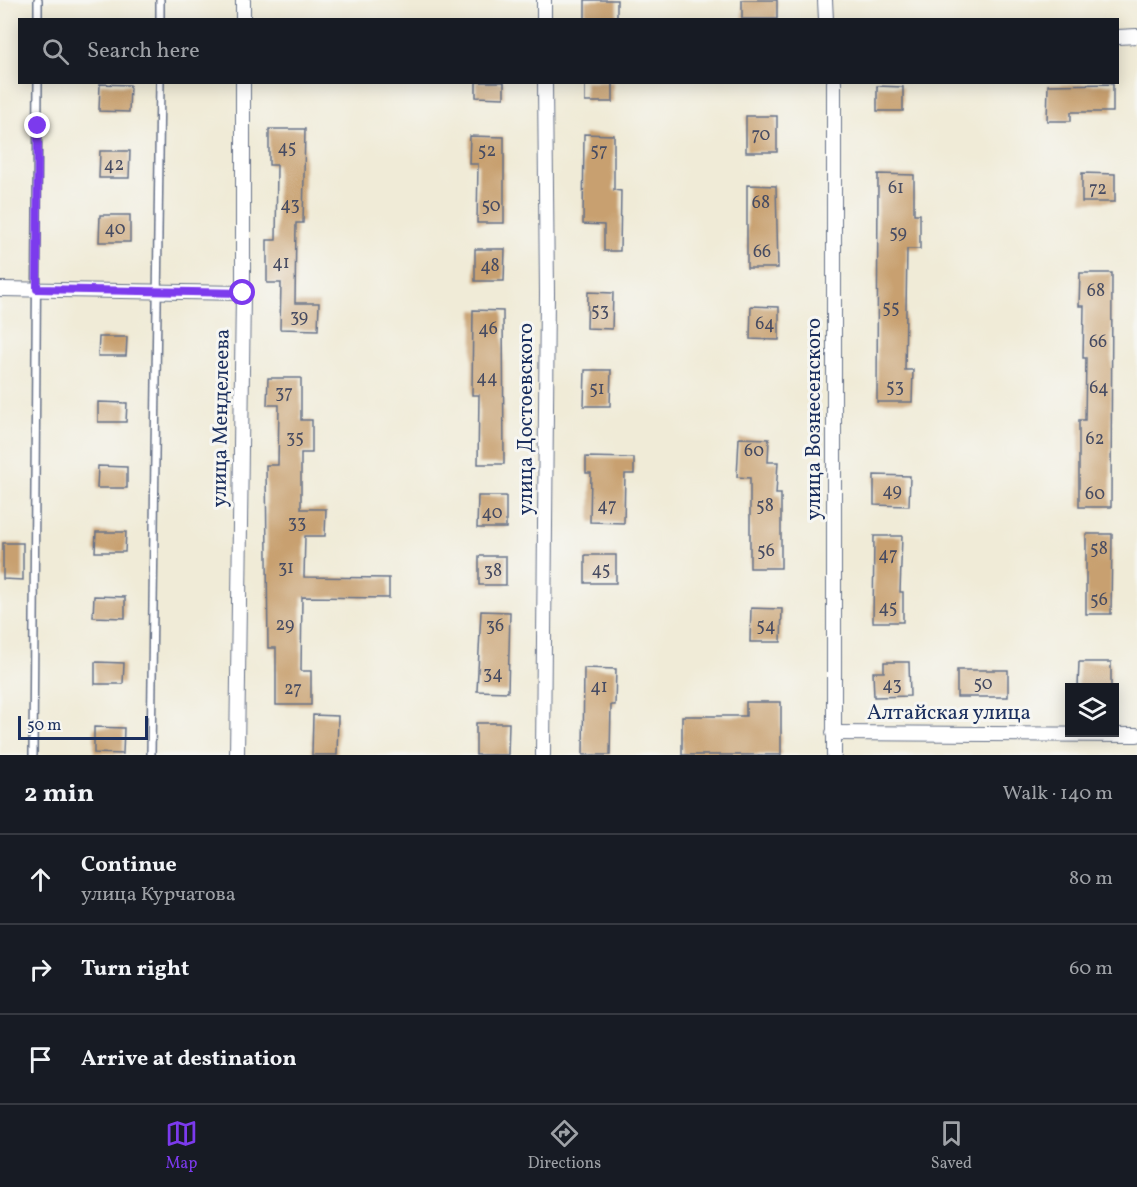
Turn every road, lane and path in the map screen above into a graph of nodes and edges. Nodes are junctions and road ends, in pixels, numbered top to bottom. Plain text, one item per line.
1 (38, 0) edge
2 (160, 0) edge
3 (243, 0) edge
4 (544, 0) edge
5 (825, 0) edge
6 (38, 18) edge
7 (160, 18) edge
8 (243, 18) edge
9 (544, 18) edge
10 (826, 18) edge
11 (1137, 36) edge
12 (1119, 37) edge
13 (38, 84) edge
14 (160, 84) edge
15 (243, 84) edge
16 (545, 84) edge
17 (834, 84) edge
18 (0, 289) edge
19 (37, 289) junction
20 (158, 291) junction
21 (243, 293) junction
22 (833, 733) junction
23 (1137, 735) edge
24 (33, 755) edge
25 (151, 755) edge
26 (237, 755) edge
27 (543, 755) edge
28 (834, 755) edge

1 - 6 lane
2 - 7 lane
3 - 8 street
4 - 9 street
5 - 10 street
11 - 12 street
13 - 19 lane
14 - 20 lane
15 - 21 street, улица Менделеева
16 - 27 street, улица Достоевского
17 - 22 street, улица Вознесенского
18 - 19 street
19 - 20 street
19 - 24 lane
20 - 21 street
20 - 25 lane
21 - 26 street, улица Менделеева
22 - 23 street, Алтайская улица
22 - 28 street, улица Вознесенского

